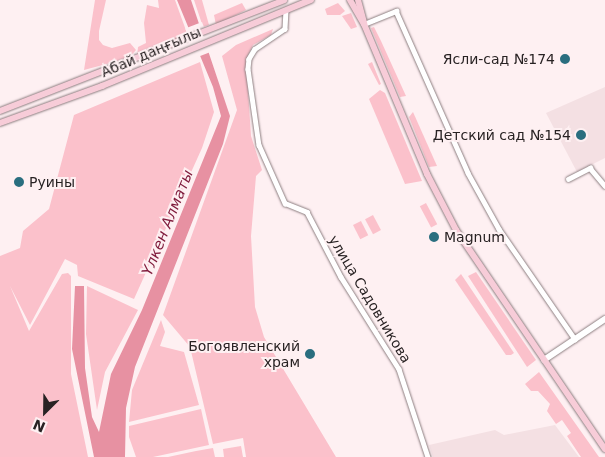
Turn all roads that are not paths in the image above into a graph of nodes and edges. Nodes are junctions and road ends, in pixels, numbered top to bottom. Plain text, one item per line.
1 (284, 0) edge
2 (311, 0) edge
3 (350, 0) edge
4 (358, 0) edge
5 (286, 10) junction
6 (364, 24) junction
7 (0, 111) edge
8 (0, 123) edge
9 (568, 179) dead end
10 (605, 186) edge
11 (605, 319) edge
12 (575, 339) junction
13 (544, 360) junction
14 (605, 449) edge
15 (428, 457) edge

1 - 7 main road, Абай даңғылы
2 - 5 main road, Абай даңғылы
3 - 6 main road
4 - 6 main road
5 - 8 main road, Абай даңғылы
5 - 15 street, улица Садовникова
6 - 12 street
6 - 13 main road
9 - 10 street
11 - 12 street
12 - 13 street
13 - 14 main road

